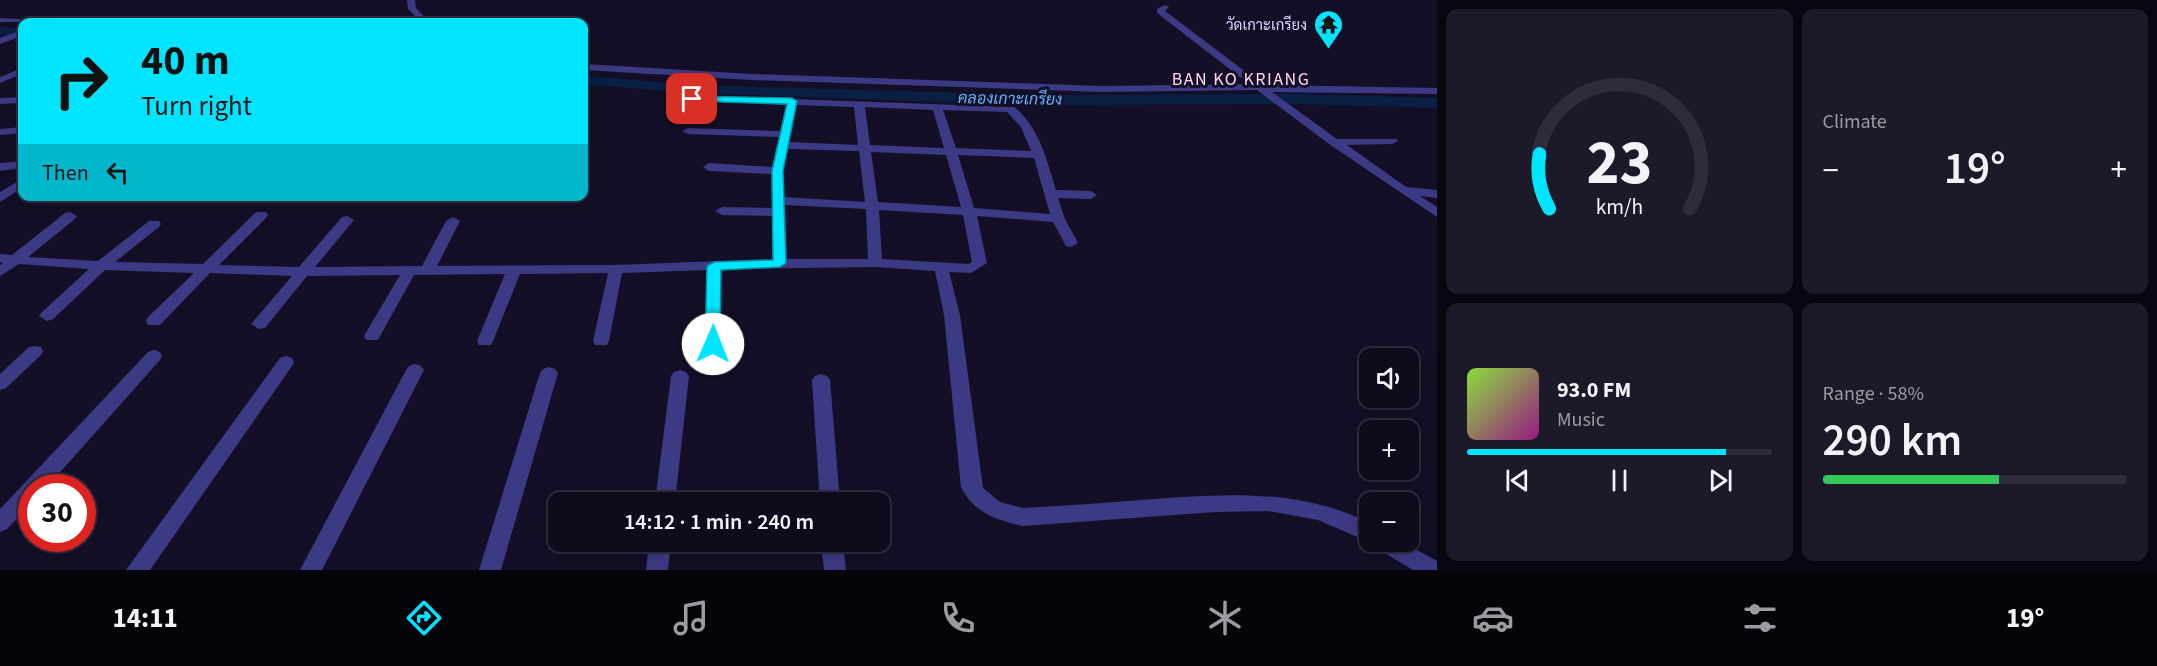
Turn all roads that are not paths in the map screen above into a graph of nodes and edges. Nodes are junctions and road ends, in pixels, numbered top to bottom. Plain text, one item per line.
1 (411, 0) edge
2 (1165, 7) dead end
3 (420, 18) edge
4 (0, 20) edge
5 (18, 21) edge
6 (18, 34) edge
7 (0, 41) edge
8 (588, 67) edge
9 (18, 73) edge
10 (0, 80) edge
11 (1260, 89) junction
12 (1437, 91) edge
13 (680, 98) dead end
14 (18, 100) edge
15 (0, 101) edge
16 (792, 101) junction
17 (859, 104) junction
18 (937, 106) junction
19 (18, 130) edge
20 (688, 131) dead end
21 (0, 132) edge
22 (783, 139) junction
23 (1392, 141) dead end
24 (1333, 142) junction
25 (864, 148) junction
26 (951, 151) junction
27 (1038, 155) junction
28 (18, 165) edge
29 (0, 167) edge
30 (709, 167) dead end
31 (777, 171) junction
32 (18, 186) edge
33 (1401, 189) junction
34 (1051, 194) junction
35 (1437, 194) edge
36 (1091, 195) dead end
37 (0, 198) edge
38 (872, 206) junction
39 (778, 207) junction
40 (722, 211) dead end
41 (969, 211) junction
42 (1437, 213) edge
43 (261, 215) dead end
44 (70, 216) dead end
45 (1059, 219) junction
46 (347, 220) dead end
47 (453, 221) dead end
48 (154, 224) dead end
49 (1071, 243) dead end
50 (8, 259) edge
51 (780, 263) junction
52 (874, 263) junction
53 (101, 266) junction
54 (714, 266) junction
55 (941, 267) junction
56 (205, 269) junction
57 (616, 269) junction
58 (427, 271) junction
59 (513, 271) junction
60 (0, 272) edge
61 (303, 272) junction
62 (409, 272) junction
63 (47, 316) dead end
64 (154, 321) dead end
65 (259, 324) dead end
66 (372, 336) dead end
67 (485, 341) dead end
68 (601, 341) dead end
69 (713, 344) dead end
70 (35, 351) dead end
71 (154, 356) dead end
72 (286, 362) dead end
73 (415, 370) dead end
74 (549, 373) dead end
75 (680, 376) dead end
76 (821, 380) dead end
77 (0, 384) edge
78 (45, 474) edge
79 (666, 492) edge
80 (829, 492) edge
81 (18, 503) edge
82 (0, 523) edge
83 (1359, 527) edge
84 (659, 552) edge
85 (833, 552) edge
86 (1400, 552) edge
87 (137, 570) edge
88 (311, 570) edge
89 (490, 570) edge
90 (657, 570) edge
91 (835, 570) edge
92 (1432, 570) edge

1 - 3 street
2 - 11 street
4 - 5 street
6 - 7 street
8 - 11 street
9 - 10 street
11 - 12 street
11 - 24 street
13 - 16 street
14 - 15 street
16 - 17 street
16 - 22 street
17 - 18 street
17 - 25 street
18 - 26 street
18 - 27 street
19 - 21 street
20 - 22 street
22 - 25 street
22 - 31 street
23 - 24 street
24 - 33 street
25 - 26 street
25 - 38 street
26 - 27 street
26 - 41 street
27 - 34 street
28 - 29 street
30 - 31 street
31 - 39 street
32 - 37 street
33 - 35 street
33 - 42 street
34 - 36 street
34 - 45 street
38 - 39 street
38 - 41 street
38 - 52 street
39 - 40 street
39 - 51 street
41 - 45 street
41 - 55 street
43 - 56 street
44 - 50 street
45 - 49 street
46 - 61 street
47 - 58 street
48 - 53 street
50 - 53 street
50 - 60 street
51 - 52 street
51 - 54 street
52 - 55 street
53 - 56 street
53 - 63 street
54 - 57 street
54 - 69 street
55 - 83 street
56 - 61 street
56 - 64 street
57 - 59 street
57 - 68 street
58 - 59 street
58 - 62 street
59 - 67 street
61 - 62 street
61 - 65 street
62 - 66 street
70 - 77 street
71 - 78 street
72 - 87 street
73 - 88 street
74 - 89 street
75 - 79 street
76 - 80 street
81 - 82 street
84 - 90 street
85 - 91 street
86 - 92 street

